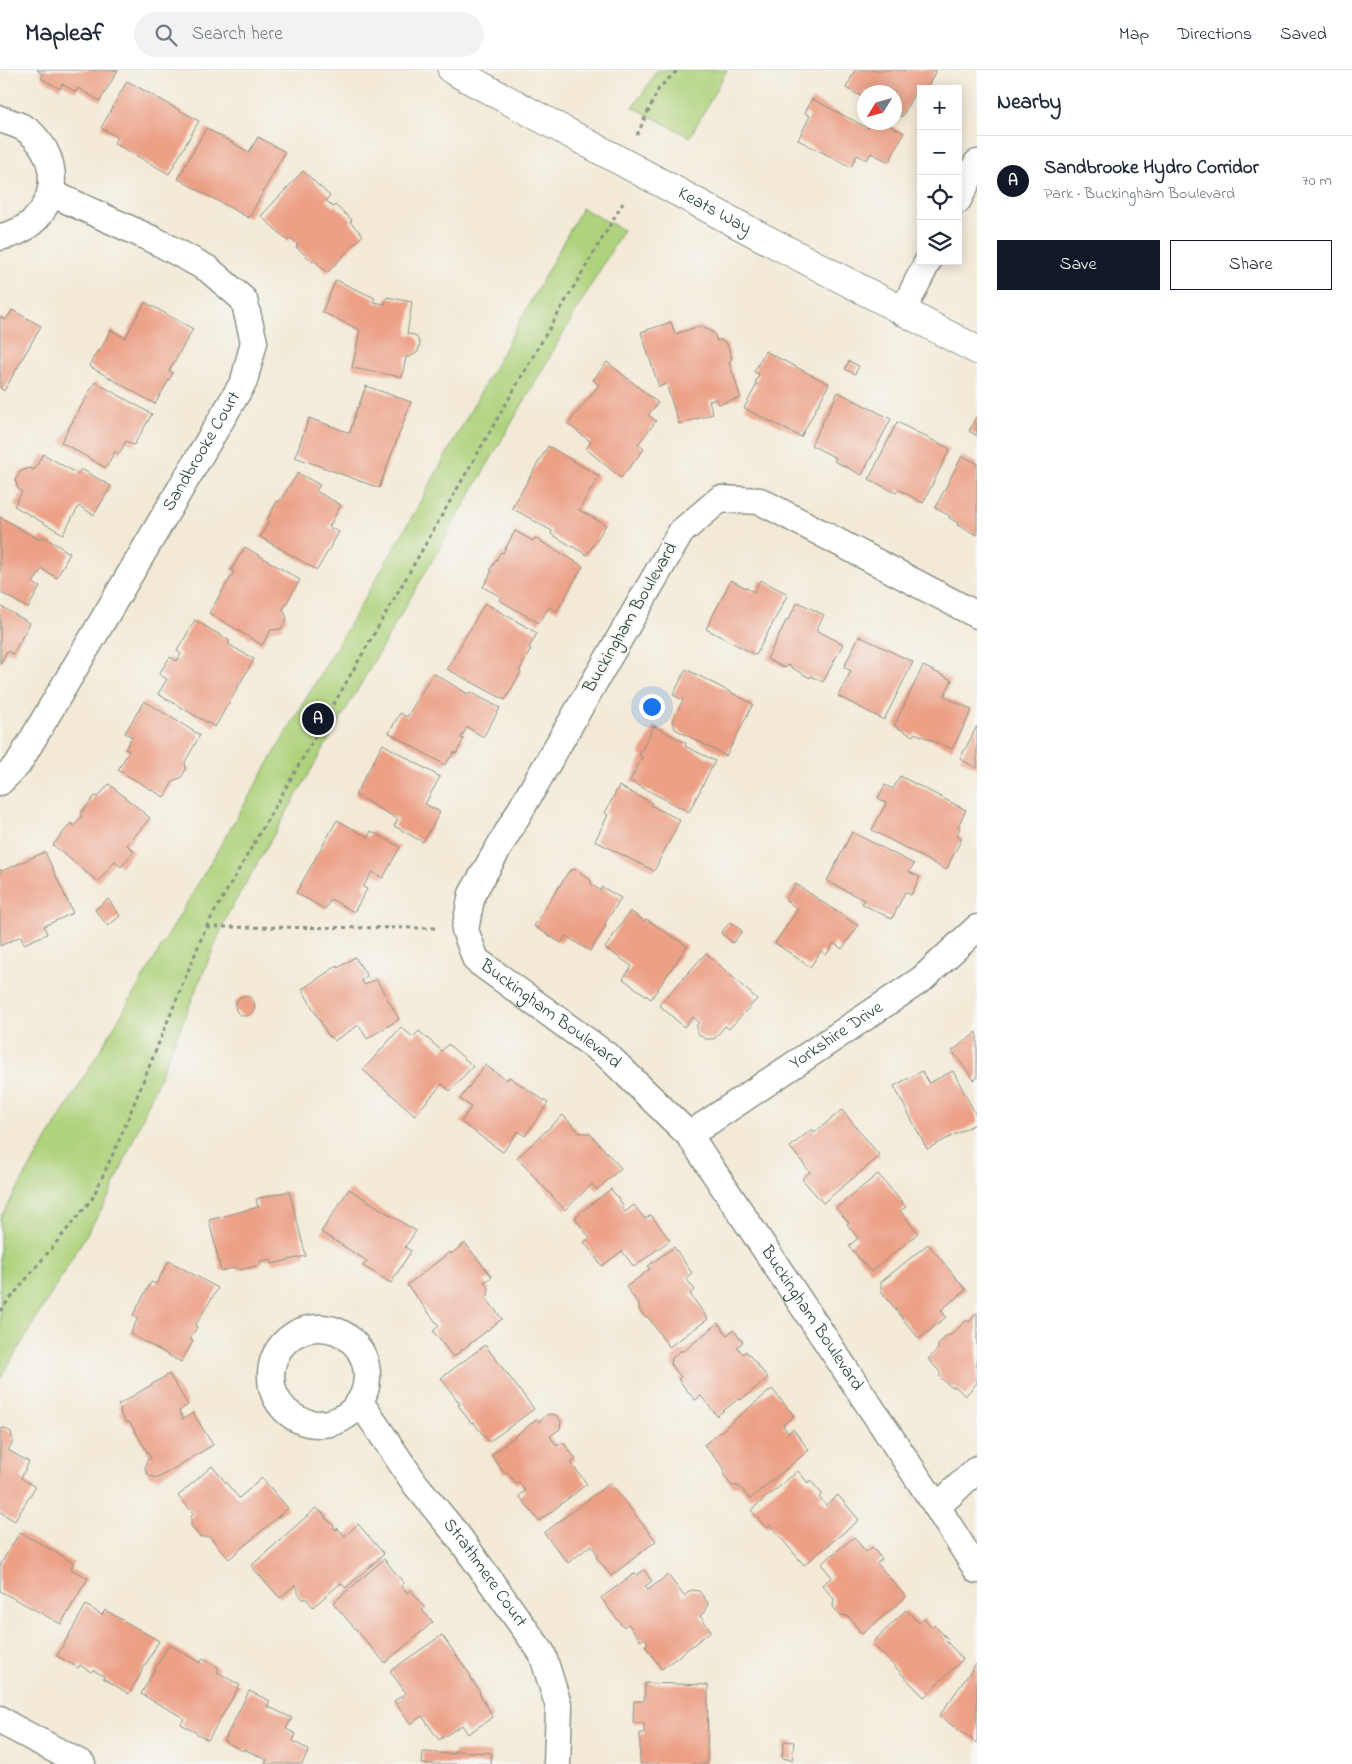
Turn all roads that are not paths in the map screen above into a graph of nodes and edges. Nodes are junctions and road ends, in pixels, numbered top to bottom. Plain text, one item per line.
1 (452, 70) edge
2 (0, 119) edge
3 (977, 163) edge
4 (962, 192) edge
5 (51, 193) junction
6 (0, 238) edge
7 (926, 265) edge
8 (902, 312) junction
9 (977, 350) edge
10 (977, 615) edge
11 (0, 782) edge
12 (977, 928) edge
13 (689, 1135) junction
14 (360, 1402) dead end
15 (977, 1469) edge
16 (937, 1507) junction
17 (977, 1570) edge
18 (0, 1719) edge
19 (82, 1764) edge
20 (557, 1764) edge

1 - 8 street, Keats Way
2 - 5 street
3 - 4 street
5 - 6 street
5 - 11 street, Sandbrooke Court
7 - 8 street
8 - 9 street, Keats Way
10 - 13 street, Buckingham Boulevard
12 - 13 street, Yorkshire Drive
13 - 16 street, Buckingham Boulevard
14 - 20 street, Strathmere Court
15 - 16 street
16 - 17 street, Buckingham Boulevard
18 - 19 street

